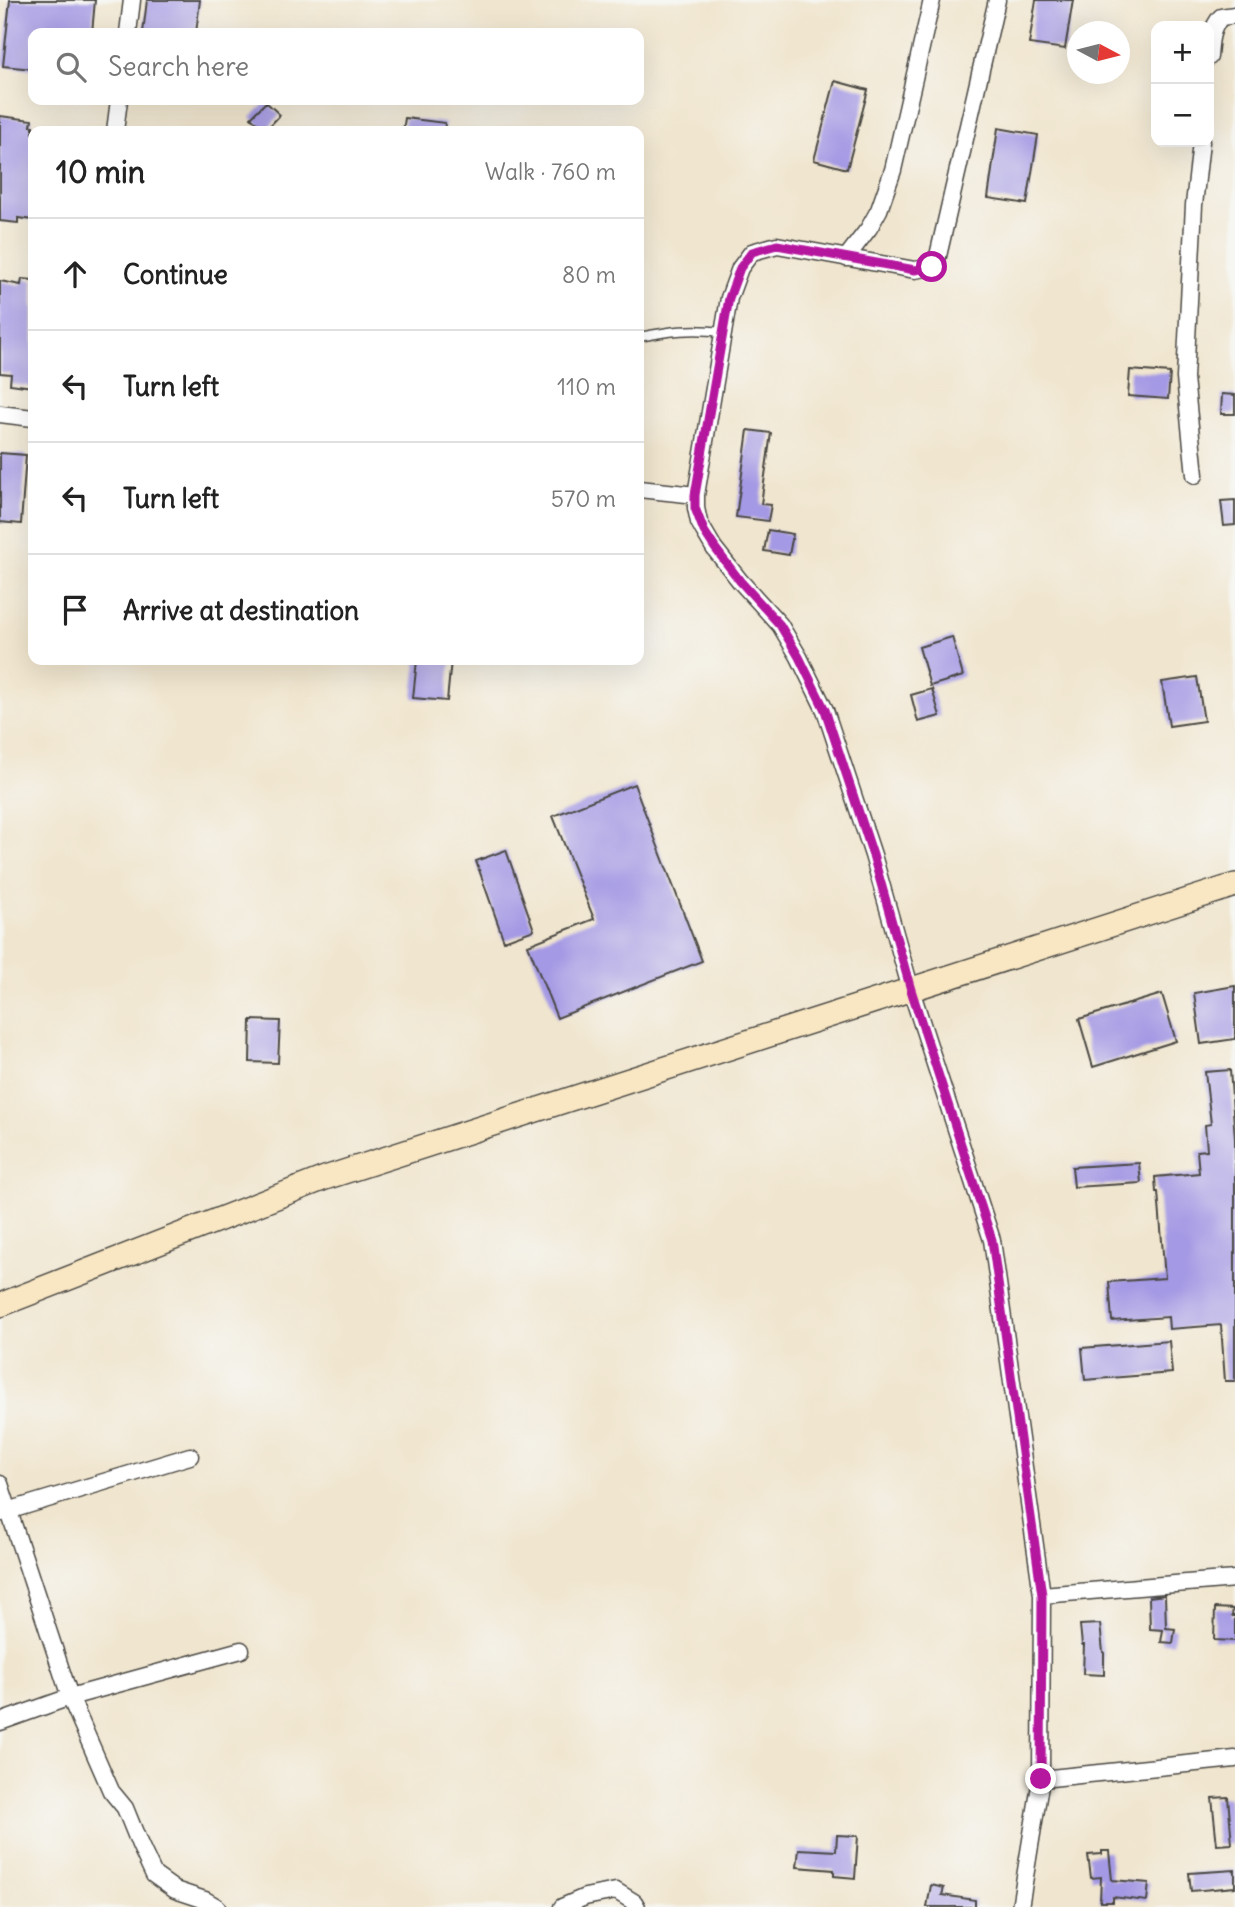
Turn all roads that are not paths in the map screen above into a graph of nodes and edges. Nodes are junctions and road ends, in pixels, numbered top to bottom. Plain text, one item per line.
1 (132, 0) edge
2 (932, 0) edge
3 (997, 0) edge
4 (1235, 15) edge
5 (1214, 27) edge
6 (129, 28) edge
7 (118, 105) edge
8 (116, 126) edge
9 (1200, 147) edge
10 (846, 258) junction
11 (723, 332) junction
12 (644, 336) edge
13 (0, 414) edge
14 (28, 417) edge
15 (1195, 475) dead end
16 (644, 490) edge
17 (695, 495) junction
18 (1235, 885) edge
19 (911, 990) junction
20 (0, 1305) edge
21 (190, 1456) dead end
22 (0, 1484) edge
23 (4, 1512) edge
24 (1235, 1579) edge
25 (1042, 1595) junction
26 (241, 1650) dead end
27 (70, 1697) junction
28 (0, 1722) edge
29 (1235, 1759) edge
30 (1041, 1779) junction
31 (216, 1907) edge
32 (562, 1907) edge
33 (637, 1907) edge
34 (1020, 1907) edge

1 - 6 street
2 - 10 street
3 - 10 street
4 - 5 street
7 - 8 street
9 - 15 street
10 - 11 street
11 - 12 lane
11 - 17 street
13 - 14 street
16 - 17 street
17 - 19 street
18 - 19 main road
19 - 20 main road
19 - 25 street
21 - 23 street
22 - 23 street
23 - 27 street
24 - 25 street
25 - 30 street
26 - 27 street
27 - 28 street
27 - 31 street
29 - 30 street
30 - 34 street
32 - 33 street

